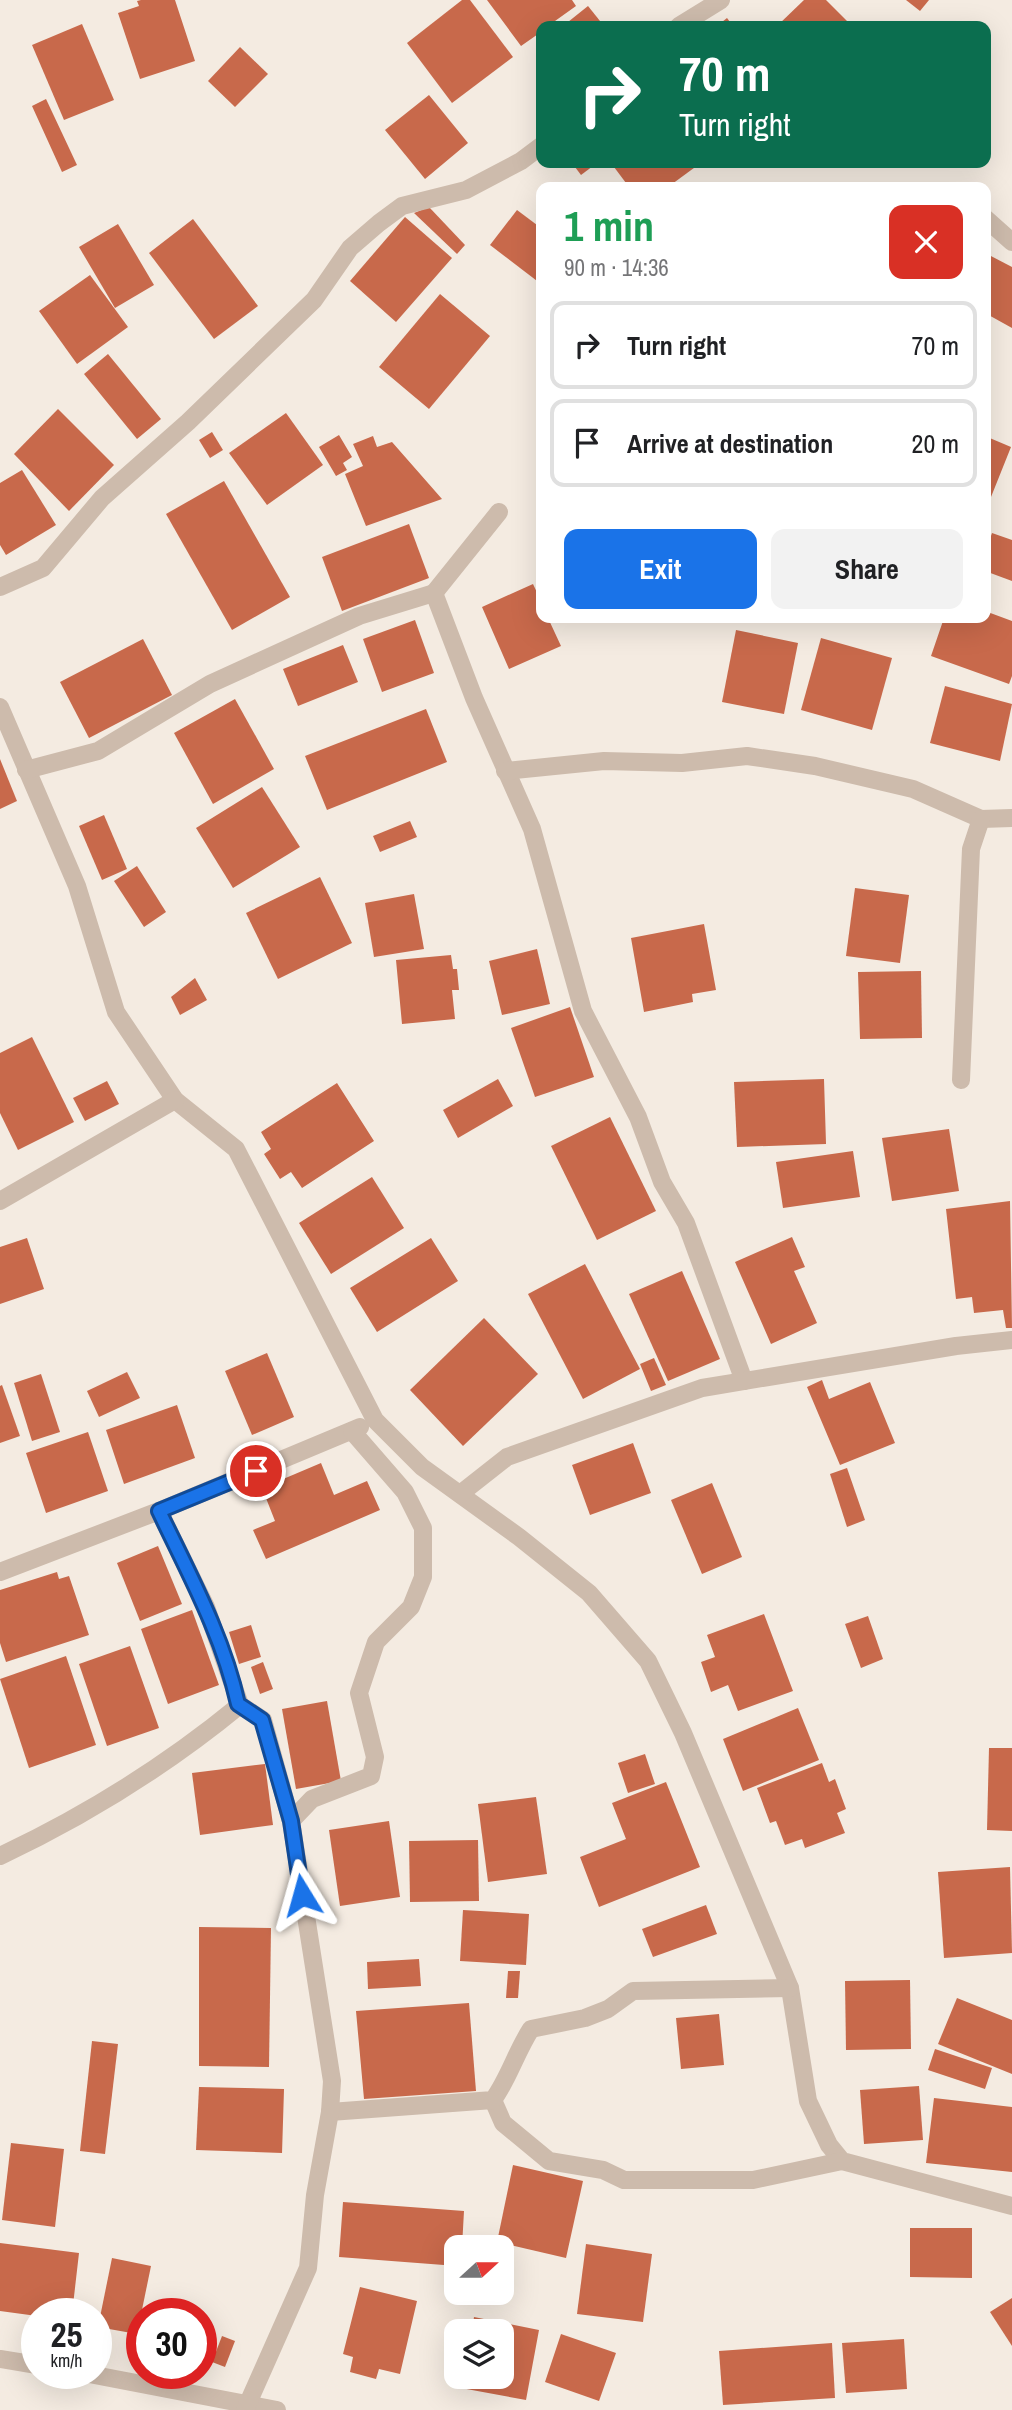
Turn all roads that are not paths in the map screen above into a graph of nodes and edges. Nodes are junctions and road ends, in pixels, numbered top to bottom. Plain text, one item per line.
1 (721, 0) edge
2 (687, 21) edge
3 (536, 150) edge
4 (991, 223) edge
5 (1012, 242) edge
6 (499, 512) dead end
7 (0, 587) edge
8 (434, 593) junction
9 (0, 707) edge
10 (26, 769) junction
11 (505, 771) junction
12 (1012, 818) edge
13 (981, 819) junction
14 (961, 1080) dead end
15 (175, 1100) junction
16 (0, 1201) edge
17 (1012, 1340) edge
18 (744, 1381) junction
19 (375, 1420) junction
20 (352, 1431) junction
21 (460, 1494) junction
22 (159, 1511) junction
23 (0, 1572) edge
24 (240, 1705) junction
25 (291, 1821) junction
26 (0, 1856) edge
27 (790, 1988) junction
28 (493, 2100) junction
29 (330, 2112) junction
30 (842, 2161) junction
31 (1012, 2206) edge
32 (0, 2359) edge
33 (21, 2362) edge
34 (112, 2379) edge
35 (246, 2406) edge
36 (278, 2410) edge

1 - 2 street
3 - 7 street
4 - 5 street
6 - 8 street
8 - 10 street
8 - 11 street
9 - 10 street
10 - 15 street
11 - 13 street
11 - 18 street
12 - 13 street
13 - 14 street
15 - 16 street
15 - 19 street
17 - 18 street
18 - 21 street
19 - 20 street
19 - 21 street
20 - 22 street
20 - 25 street
21 - 27 street
22 - 23 street
22 - 24 street
24 - 25 street
24 - 26 street
25 - 29 street
27 - 28 street
27 - 30 street
28 - 29 street
28 - 30 street
29 - 35 street
30 - 31 street
32 - 33 street
34 - 35 street
35 - 36 street

